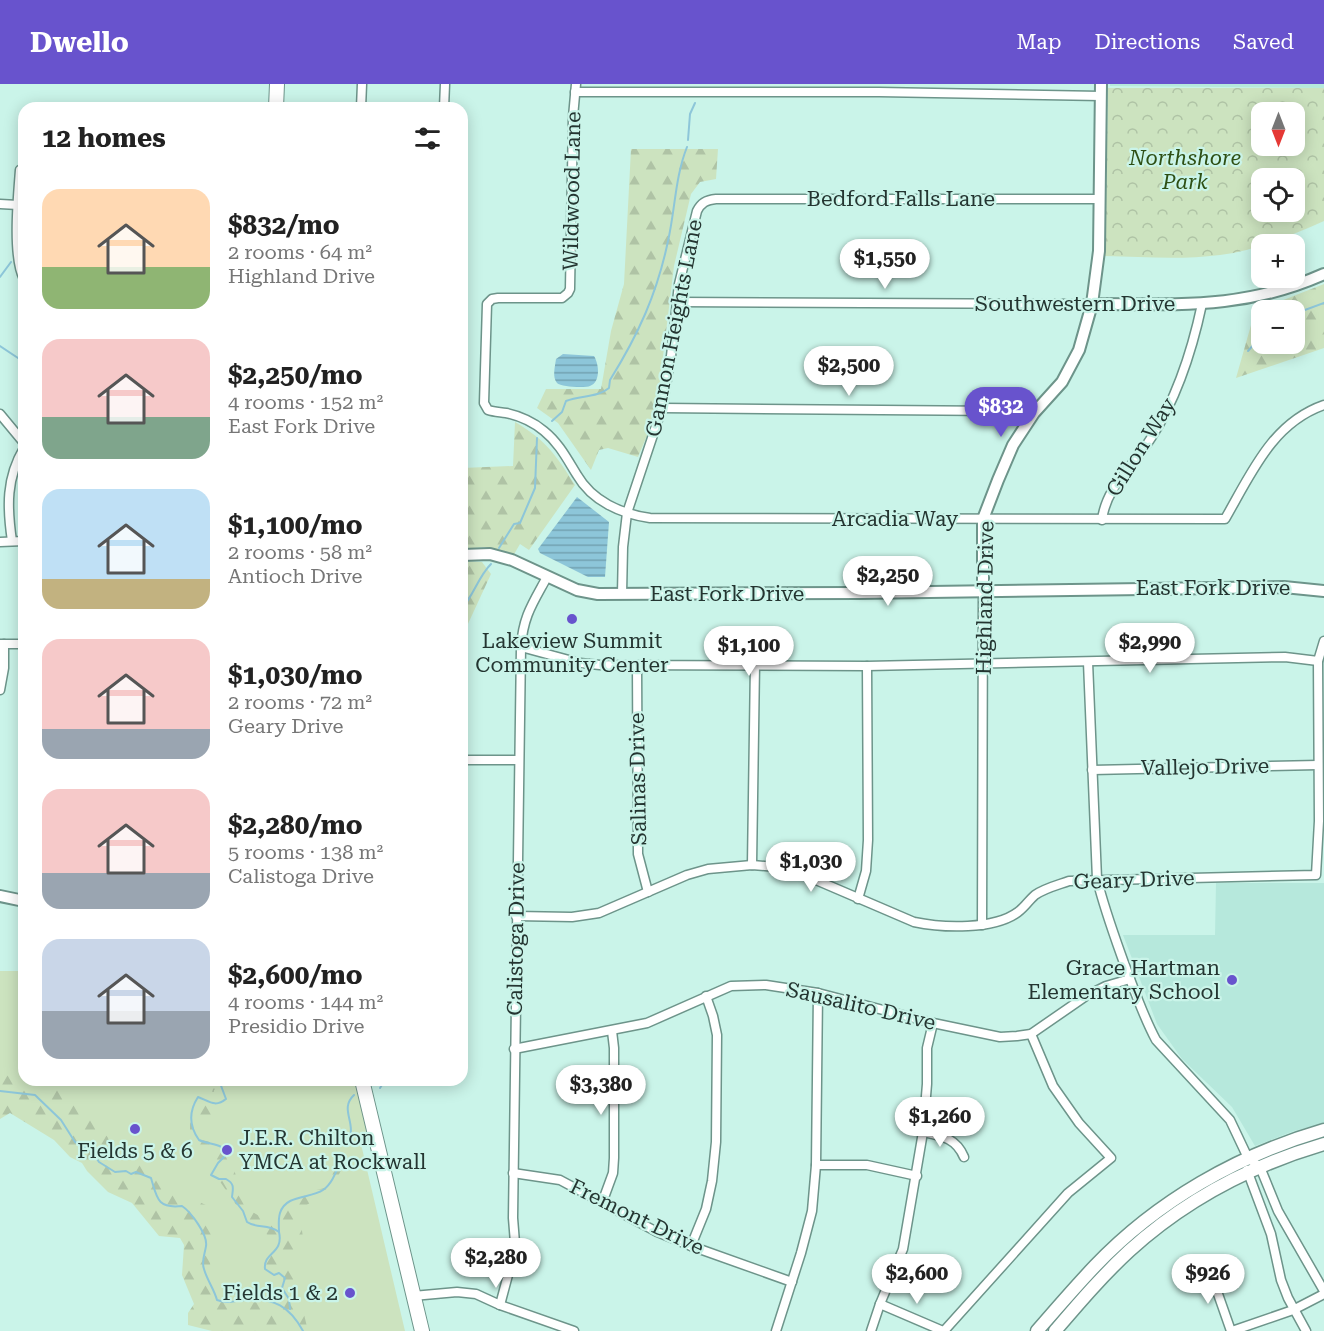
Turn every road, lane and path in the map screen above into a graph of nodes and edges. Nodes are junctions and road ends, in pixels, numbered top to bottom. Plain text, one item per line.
1 (277, 84) edge
2 (362, 84) edge
3 (445, 84) edge
4 (1101, 84) edge
5 (575, 88) edge
6 (1101, 96) junction
7 (276, 102) edge
8 (361, 102) edge
9 (444, 102) edge
10 (1100, 198) junction
11 (702, 203) joint
12 (0, 204) edge
13 (18, 204) edge
14 (1324, 274) edge
15 (677, 302) junction
16 (1092, 304) junction
17 (1202, 304) junction
18 (1324, 405) edge
19 (662, 408) junction
20 (488, 410) joint
21 (0, 414) edge
22 (1028, 422) junction
23 (18, 437) edge
24 (18, 456) edge
25 (627, 513) junction
26 (983, 519) junction
27 (1102, 520) junction
28 (0, 542) edge
29 (12, 542) junction
30 (18, 542) edge
31 (468, 555) edge
32 (547, 577) junction
33 (983, 591) junction
34 (1324, 591) edge
35 (622, 594) junction
36 (1324, 641) edge
37 (2, 644) edge
38 (18, 644) edge
39 (521, 647) junction
40 (1088, 662) junction
41 (1318, 662) junction
42 (755, 664) junction
43 (983, 664) junction
44 (637, 665) junction
45 (867, 666) junction
46 (0, 690) edge
47 (468, 760) edge
48 (518, 760) junction
49 (1318, 765) junction
50 (1092, 770) junction
51 (752, 865) junction
52 (1097, 879) junction
53 (648, 892) junction
54 (0, 896) edge
55 (858, 899) junction
56 (18, 900) edge
57 (516, 916) junction
58 (982, 925) junction
59 (1130, 979) junction
60 (819, 993) junction
61 (706, 996) junction
62 (933, 1023) junction
63 (612, 1031) junction
64 (1031, 1034) junction
65 (514, 1049) junction
66 (363, 1086) edge
67 (1324, 1130) edge
68 (923, 1132) junction
69 (1324, 1144) edge
70 (964, 1157) dead end
71 (1248, 1158) junction
72 (816, 1165) junction
73 (1260, 1167) junction
74 (513, 1173) junction
75 (1246, 1173) junction
76 (917, 1176) junction
77 (602, 1203) junction
78 (691, 1246) junction
79 (1198, 1267) dead end
80 (792, 1282) junction
81 (1324, 1292) edge
82 (413, 1296) junction
83 (880, 1304) junction
84 (500, 1305) junction
85 (1293, 1310) junction
86 (422, 1331) edge
87 (574, 1331) edge
88 (776, 1331) edge
89 (872, 1331) edge
90 (944, 1331) edge
91 (1037, 1331) edge
92 (1055, 1331) edge
93 (1231, 1331) edge
94 (1306, 1331) edge

1 - 7 main road
2 - 8 street
3 - 9 street
4 - 6 street, Highland Drive
5 - 6 street
5 - 20 street, Wildwood Lane
6 - 10 street, Highland Drive
10 - 11 street, Bedford Falls Lane
10 - 16 street, Highland Drive
11 - 15 street, Gannon Heights Lane
12 - 13 street
14 - 17 street, Southwestern Drive
15 - 16 street, Southwestern Drive
15 - 19 street, Gannon Heights Lane
16 - 17 street, Southwestern Drive
16 - 22 street, Highland Drive
17 - 27 street, Gillon Way
18 - 27 street, Arcadia Way
19 - 22 street
19 - 25 street, Gannon Heights Lane
20 - 25 street, Arcadia Way
21 - 23 street
22 - 26 street, Highland Drive
24 - 29 street
25 - 26 street, Arcadia Way
25 - 35 street, Gannon Heights Lane
26 - 27 street, Arcadia Way
26 - 33 street, Highland Drive
28 - 29 street
29 - 30 street
31 - 32 street, East Fork Drive
32 - 35 street, East Fork Drive
32 - 39 street, Calistoga Drive
33 - 34 street, East Fork Drive
33 - 35 street, East Fork Drive
33 - 43 street, Highland Drive
36 - 41 street
37 - 38 street
37 - 46 street
39 - 44 street
39 - 48 street, Calistoga Drive
40 - 41 street
40 - 43 street
40 - 50 street
41 - 49 street
42 - 44 street
42 - 45 street
42 - 51 street
43 - 45 street
43 - 58 street, Highland Drive
44 - 53 street, Salinas Drive
45 - 55 street
47 - 48 street
48 - 57 street, Calistoga Drive
49 - 50 street, Vallejo Drive
49 - 52 street, Geary Drive
50 - 52 street
51 - 53 street, Geary Drive
51 - 55 street, Geary Drive
52 - 58 street, Geary Drive
52 - 59 street
53 - 57 street, Geary Drive
54 - 56 street
55 - 58 street, Geary Drive
57 - 65 street, Calistoga Drive
59 - 64 street, Sausalito Drive
59 - 71 street
60 - 61 street, Sausalito Drive
60 - 62 street, Sausalito Drive
60 - 72 street
61 - 63 street, Sausalito Drive
61 - 78 street
62 - 64 street, Sausalito Drive
62 - 68 street
63 - 65 street, Sausalito Drive
63 - 77 street
64 - 90 street
65 - 74 street, Calistoga Drive
66 - 82 main road
67 - 71 main road
68 - 70 street
68 - 76 street
69 - 73 main road
71 - 73 street
71 - 75 street
71 - 91 main road
72 - 76 street
72 - 80 street
73 - 75 main road
73 - 81 street
74 - 77 street, Fremont Drive
74 - 84 street, Calistoga Drive
75 - 85 street
75 - 92 main road
76 - 83 street
77 - 78 street, Fremont Drive
78 - 80 street, Fremont Drive
79 - 93 street
80 - 88 street
81 - 85 street
82 - 84 street
82 - 86 main road
83 - 89 street
83 - 90 street
84 - 87 street
85 - 93 street
85 - 94 street

